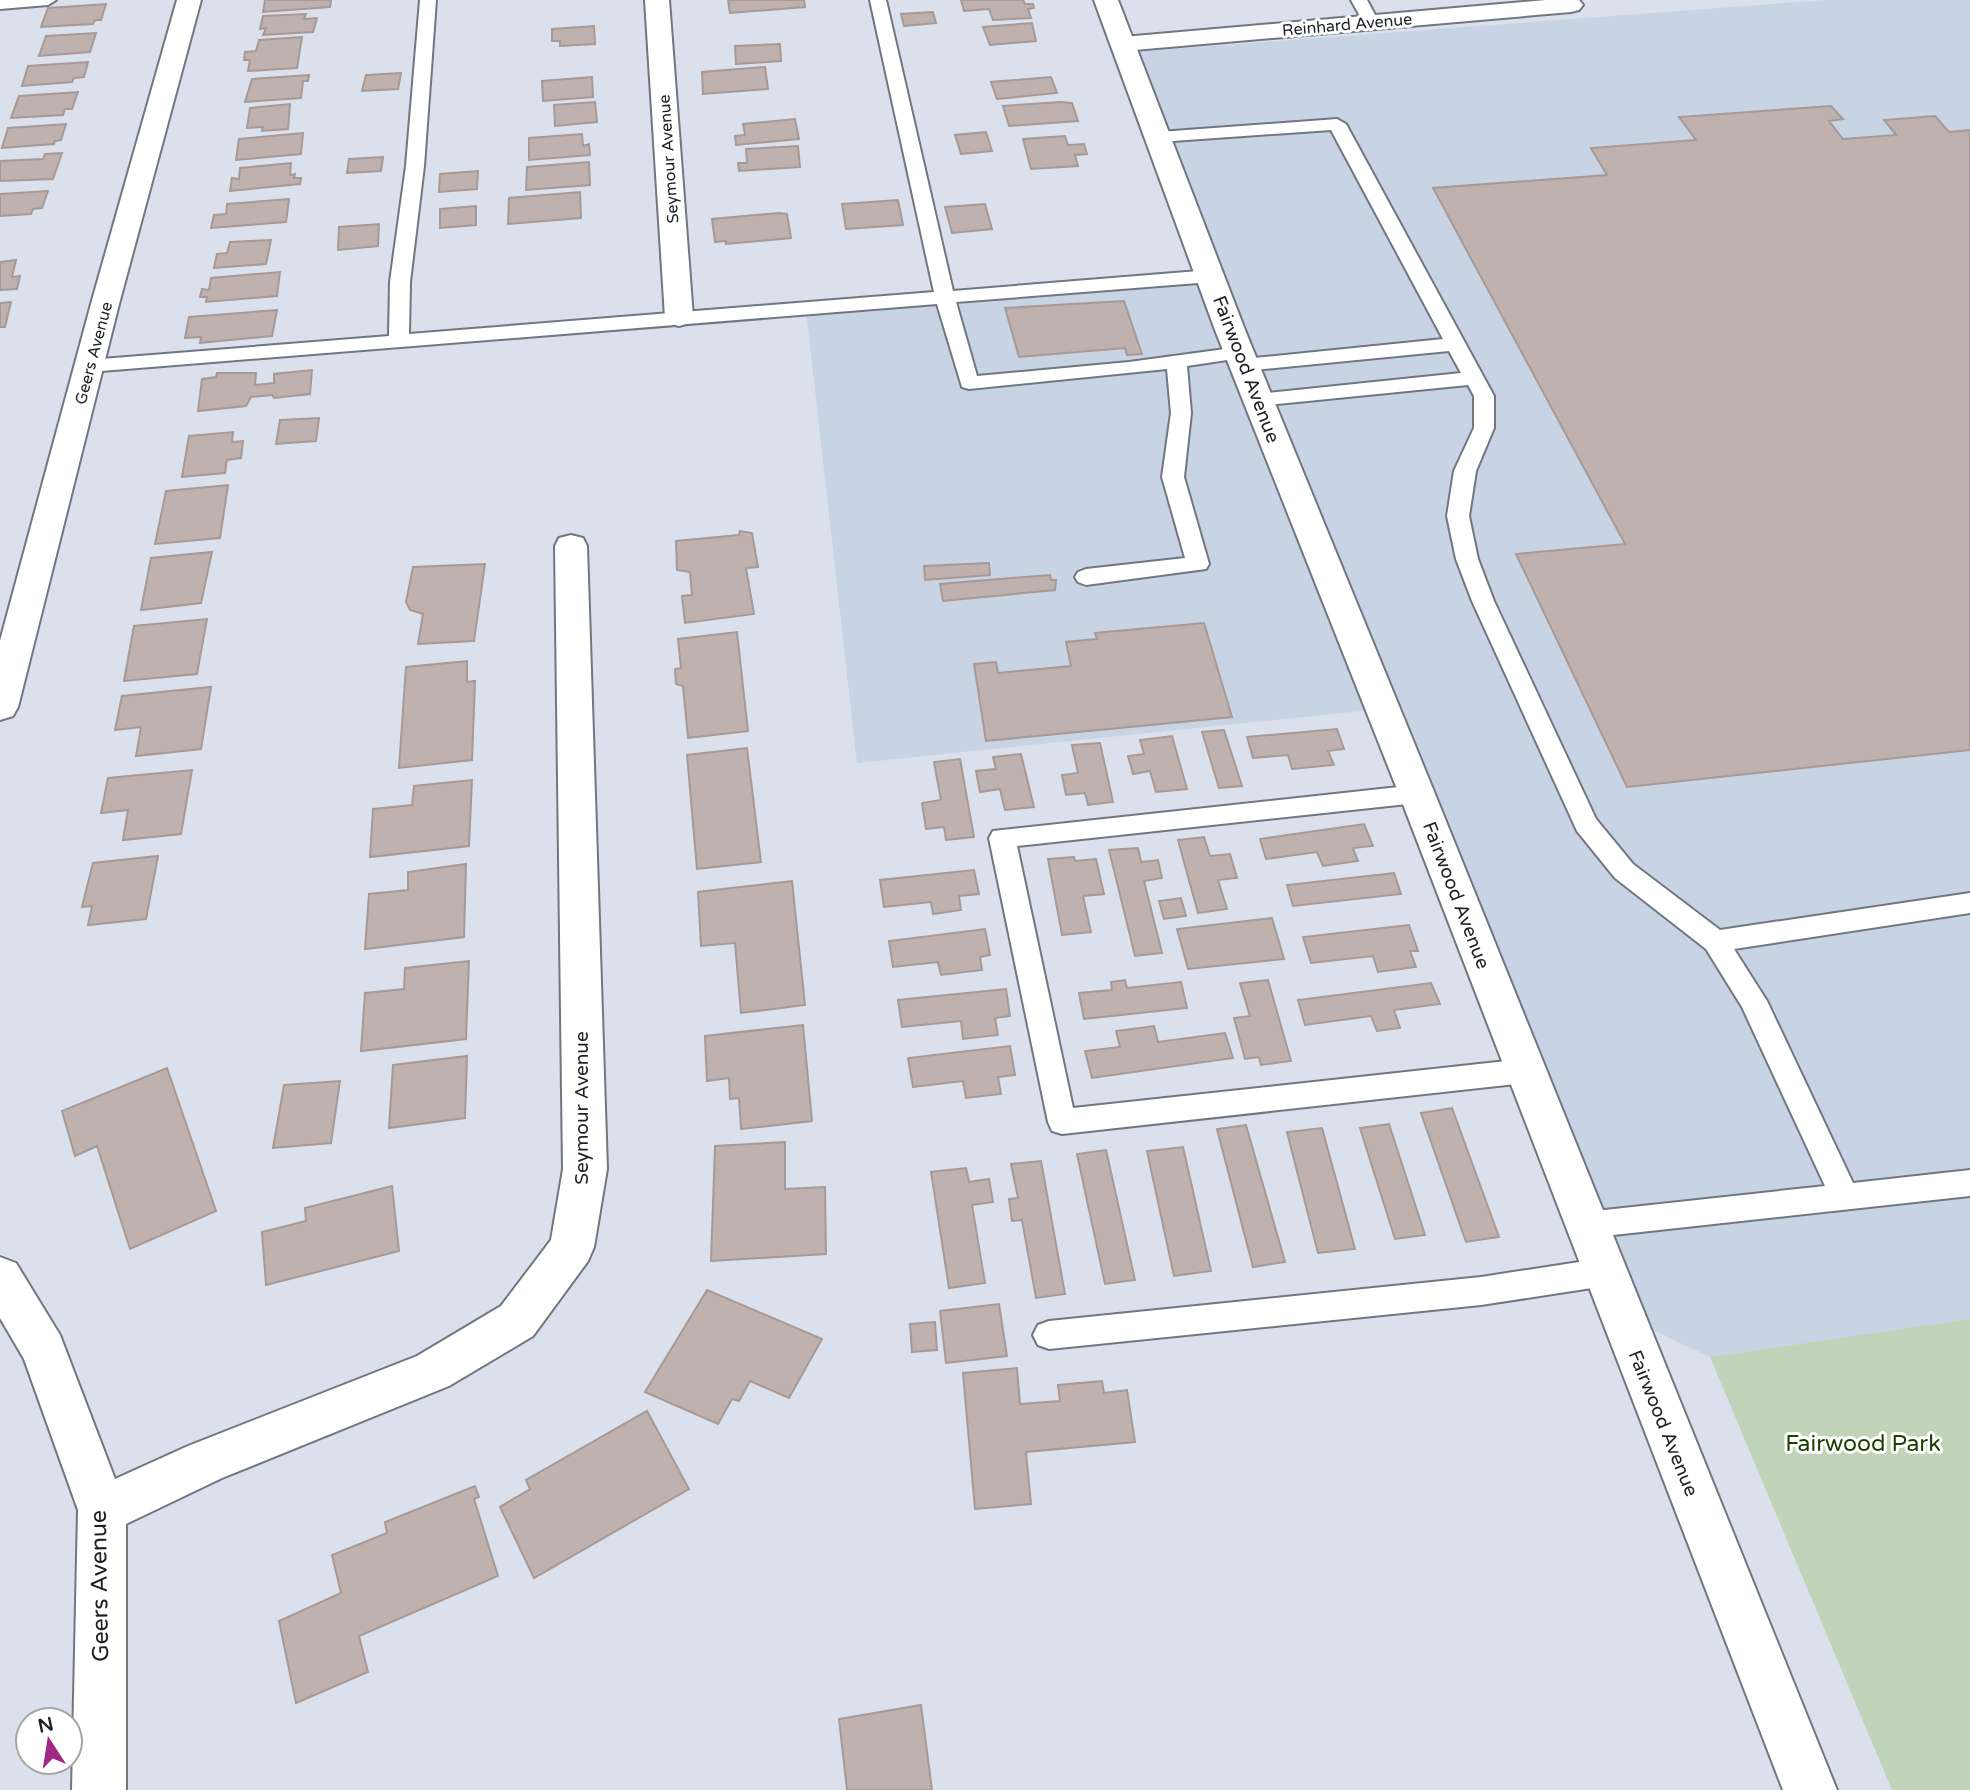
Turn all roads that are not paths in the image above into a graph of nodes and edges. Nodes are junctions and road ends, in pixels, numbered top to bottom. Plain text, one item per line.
1 (48, 0) edge
2 (189, 0) edge
3 (428, 0) edge
4 (657, 0) edge
5 (878, 0) edge
6 (1106, 0) edge
7 (1359, 0) edge
8 (1578, 3) edge
9 (0, 4) edge
10 (1371, 22) junction
11 (1123, 44) junction
12 (1159, 136) junction
13 (1211, 276) junction
14 (945, 298) junction
15 (679, 317) junction
16 (399, 343) junction
17 (1455, 344) junction
18 (1242, 359) junction
19 (1176, 362) junction
20 (89, 366) junction
21 (1475, 378) junction
22 (1258, 400) junction
23 (571, 546) dead end
24 (1086, 578) dead end
25 (0, 707) edge
26 (1418, 794) junction
27 (1970, 903) edge
28 (1715, 941) junction
29 (1525, 1071) junction
30 (1970, 1183) edge
31 (1845, 1197) junction
32 (1586, 1225) junction
33 (1605, 1272) junction
34 (0, 1278) edge
35 (1049, 1335) dead end
36 (102, 1510) junction
37 (99, 1790) edge
38 (1810, 1790) edge

1 - 9 lane
2 - 20 street, Geers Avenue
3 - 16 lane
4 - 15 street, Seymour Avenue
5 - 14 lane
6 - 11 street, Fairwood Avenue
7 - 10 lane
8 - 10 street, Reinhard Avenue
10 - 11 street, Reinhard Avenue
11 - 12 street, Fairwood Avenue
12 - 13 street, Fairwood Avenue
12 - 17 lane
13 - 14 lane
13 - 18 street, Fairwood Avenue
14 - 15 lane
14 - 19 lane
15 - 16 lane
16 - 20 lane
17 - 18 lane
17 - 21 lane
18 - 19 lane
18 - 22 street, Fairwood Avenue
19 - 24 lane
20 - 25 street, Geers Avenue
21 - 22 lane
21 - 28 lane
22 - 26 street, Fairwood Avenue
23 - 36 street, Seymour Avenue
26 - 29 street, Fairwood Avenue
26 - 29 lane
27 - 28 lane
28 - 31 lane
29 - 32 street, Fairwood Avenue
30 - 31 lane
31 - 32 lane
32 - 33 street, Fairwood Avenue
33 - 35 lane
33 - 38 street, Fairwood Avenue
34 - 36 street, Geers Avenue
36 - 37 street, Geers Avenue

